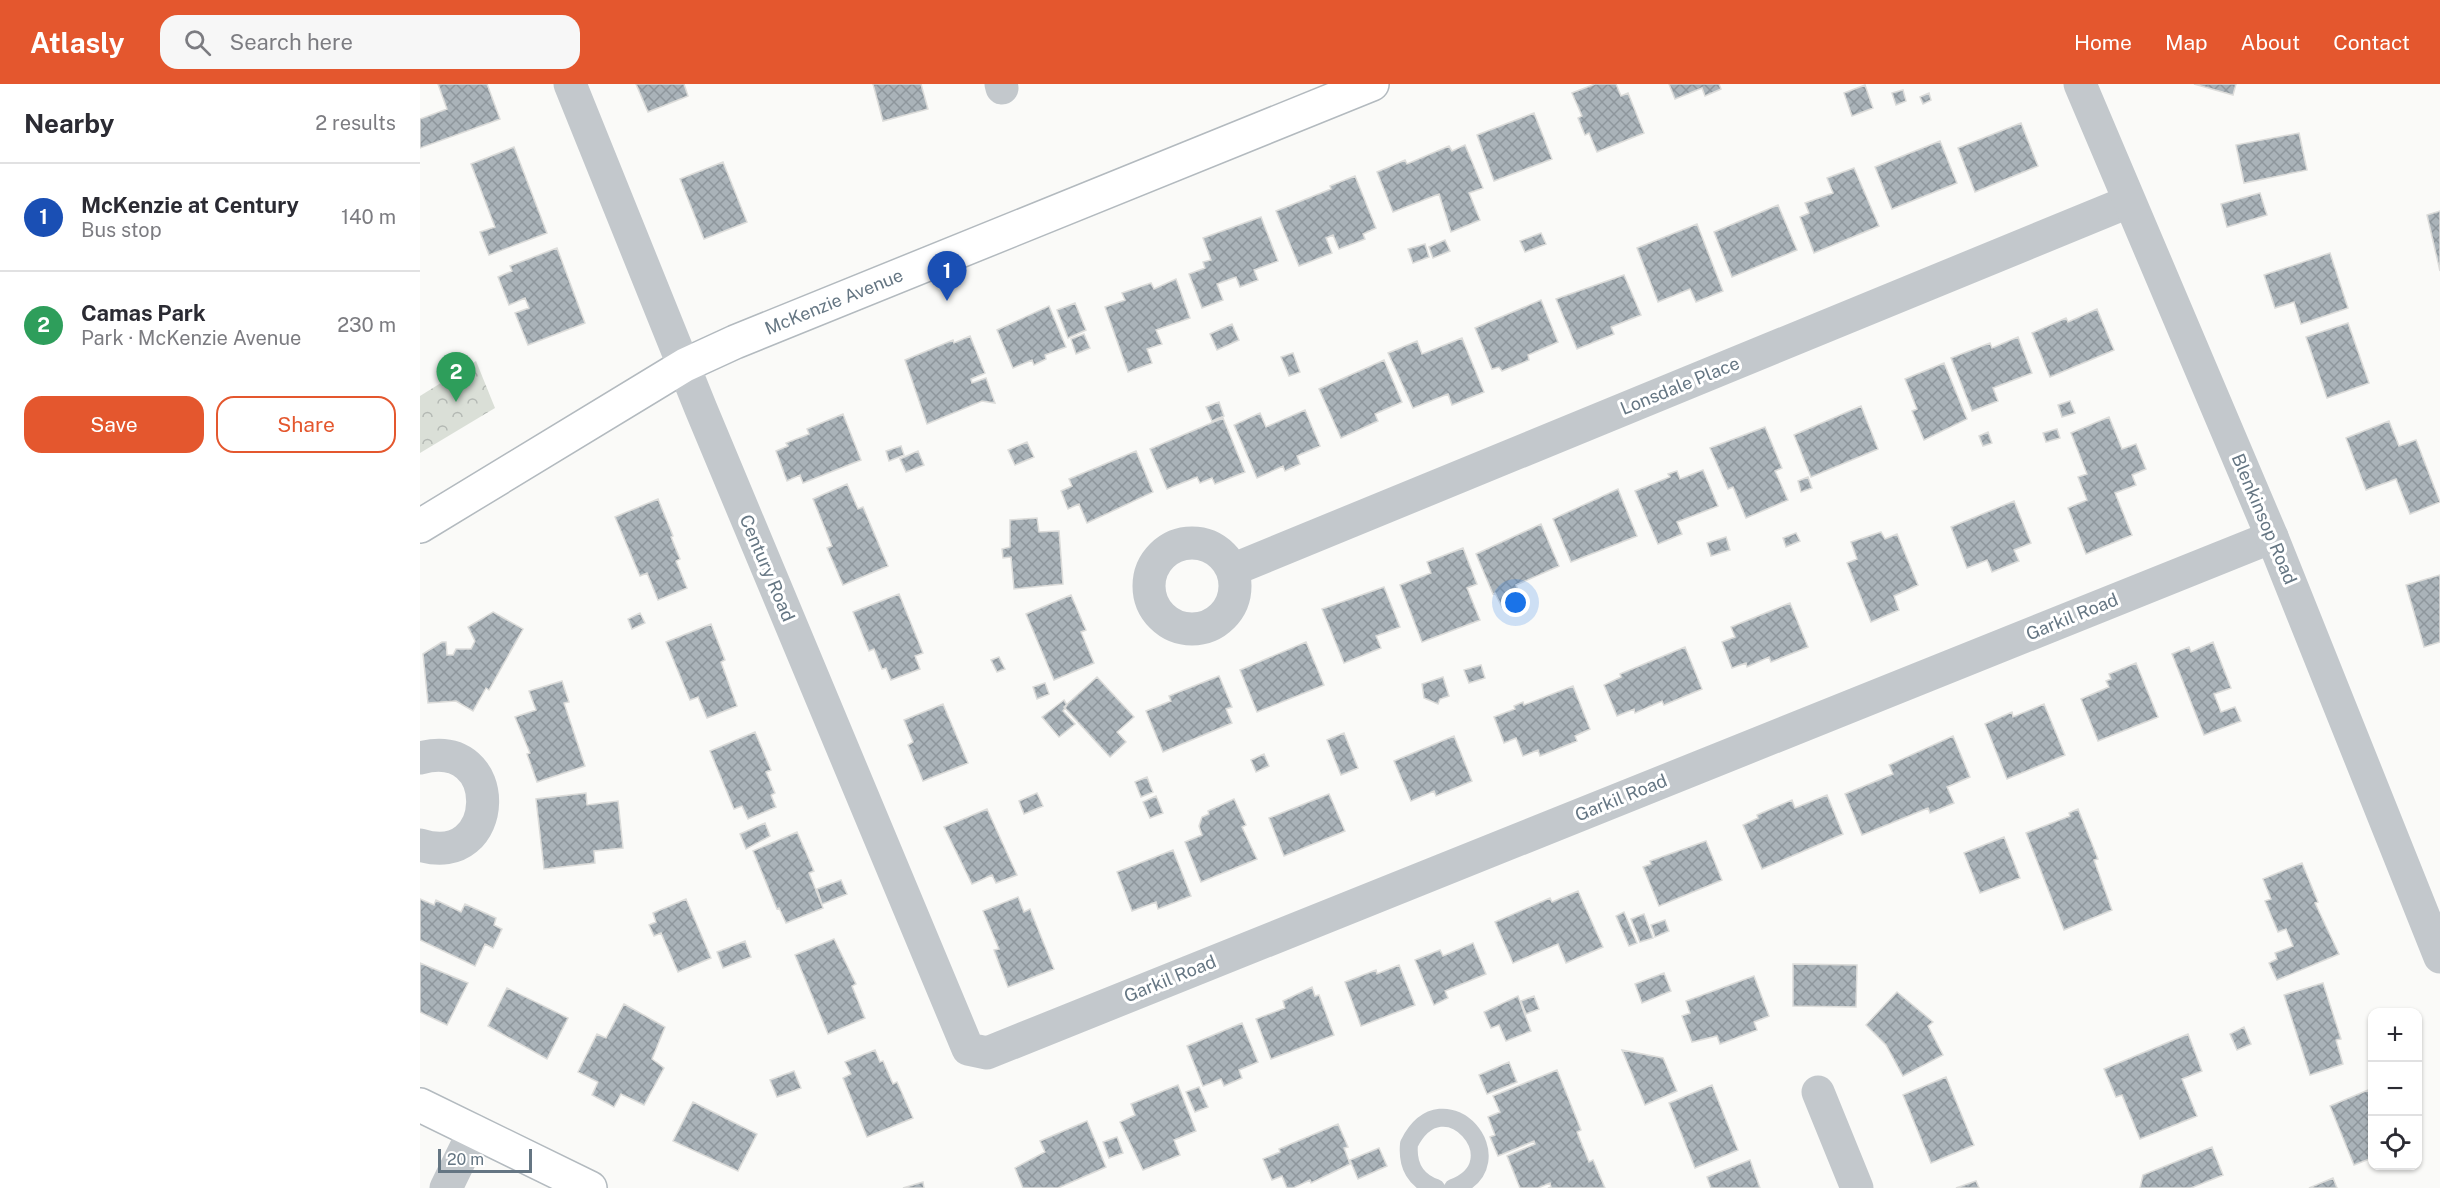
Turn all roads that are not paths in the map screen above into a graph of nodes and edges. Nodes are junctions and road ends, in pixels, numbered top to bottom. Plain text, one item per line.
1 (570, 84) edge
2 (1372, 84) edge
3 (2080, 84) edge
4 (2128, 202) junction
5 (685, 365) junction
6 (420, 526) edge
7 (2272, 537) junction
8 (1232, 570) dead end
9 (420, 758) edge
10 (420, 845) edge
11 (2440, 957) edge
12 (968, 1049) joint
13 (1818, 1092) dead end
14 (420, 1105) edge
15 (474, 1131) junction
16 (1477, 1182) edge
17 (446, 1188) edge
18 (590, 1188) edge
19 (1436, 1188) edge
20 (1453, 1188) edge
21 (1857, 1188) edge

1 - 5 street, Century Road
2 - 5 main road, McKenzie Avenue
3 - 4 street, Blenkinsop Road
4 - 7 street, Blenkinsop Road
4 - 8 street, Lonsdale Place
5 - 6 main road, McKenzie Avenue
5 - 12 street, Century Road
7 - 11 street, Blenkinsop Road
7 - 12 street, Garkil Road
9 - 10 street
13 - 21 street
14 - 15 main road
15 - 17 street
15 - 18 main road
16 - 19 lane
16 - 20 lane

